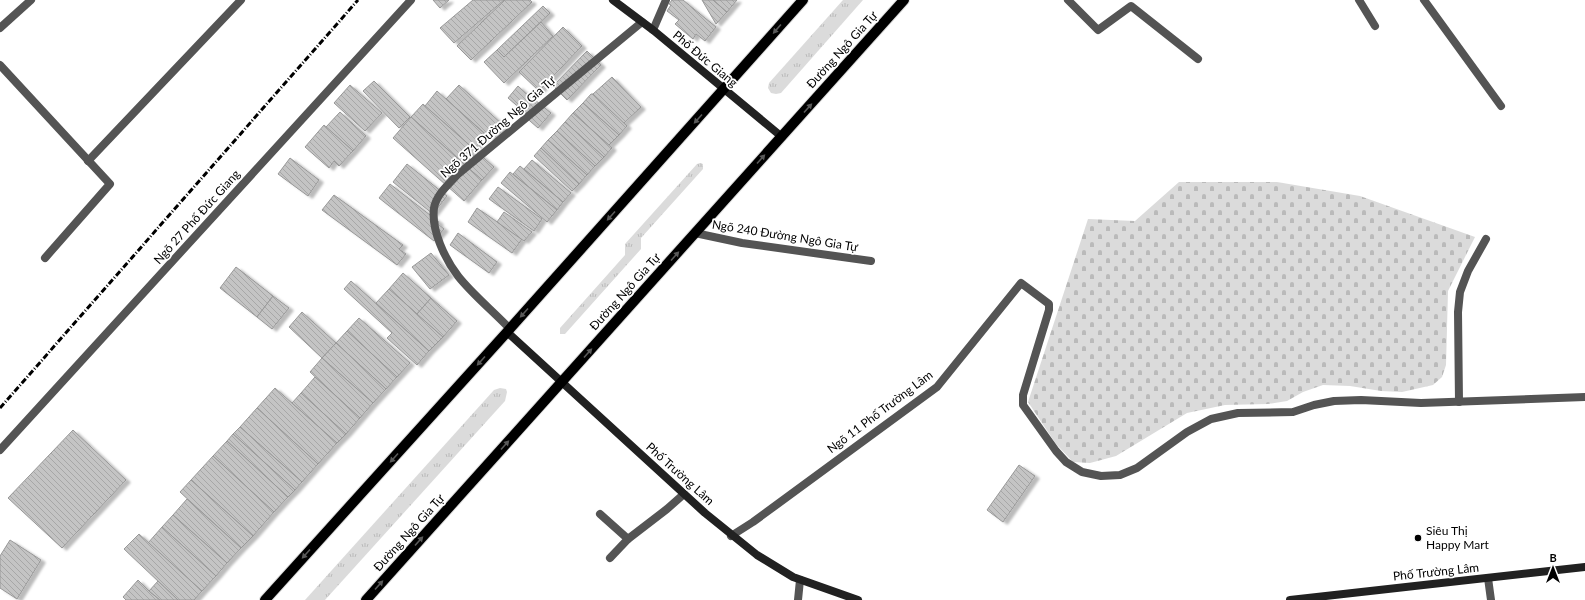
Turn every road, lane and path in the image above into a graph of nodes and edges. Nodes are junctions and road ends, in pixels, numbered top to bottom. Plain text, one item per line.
1 (31, 0) edge
2 (241, 0) edge
3 (411, 0) edge
4 (613, 0) edge
5 (666, 0) edge
6 (803, 0) edge
7 (904, 0) edge
8 (1068, 0) edge
9 (1359, 0) edge
10 (1424, 0) edge
11 (642, 22) junction
12 (1375, 26) dead end
13 (0, 28) edge
14 (653, 30) junction
15 (1198, 58) dead end
16 (0, 65) edge
17 (724, 90) junction
18 (1501, 106) dead end
19 (782, 137) junction
20 (88, 161) junction
21 (695, 233) junction
22 (1486, 239) dead end
23 (45, 258) dead end
24 (871, 261) dead end
25 (508, 331) junction
26 (562, 382) junction
27 (1585, 397) edge
28 (1459, 402) junction
29 (0, 450) edge
30 (684, 494) junction
31 (600, 514) dead end
32 (731, 536) junction
33 (628, 539) junction
34 (610, 558) dead end
35 (1585, 567) edge
36 (1488, 578) junction
37 (800, 580) junction
38 (265, 600) edge
39 (366, 600) edge
40 (798, 600) edge
41 (858, 600) edge
42 (1290, 600) edge
43 (1491, 600) edge

1 - 13 street
2 - 20 street
3 - 29 street, Ngõ 27 Phố Đức Giang
4 - 11 main road, Phố Đức Giang
5 - 14 street
6 -> 17 main road
19 -> 7 main road, Đường Ngô Gia Tự
8 - 15 street
9 - 12 street
10 - 18 street
11 - 14 main road, Phố Đức Giang
11 - 25 street, Ngõ 371 Đường Ngô Gia Tự
14 - 17 main road, Phố Đức Giang
16 - 20 street
17 - 19 main road, Phố Đức Giang
17 -> 25 main road
21 -> 19 main road, Đường Ngô Gia Tự
20 - 23 street
21 - 24 street, Ngõ 240 Đường Ngô Gia Tự
26 -> 21 main road, Đường Ngô Gia Tự
22 - 28 street
25 - 26 main road, Phố Trường Lâm
25 -> 38 main road
26 - 30 main road, Phố Trường Lâm
39 -> 26 main road, Đường Ngô Gia Tự
27 - 28 street
28 - 32 street, Ngõ 11 Phố Trường Lâm
30 - 32 main road, Phố Trường Lâm
30 - 33 street
31 - 33 street
32 - 37 main road, Phố Trường Lâm
33 - 34 street
35 - 36 main road, Phố Trường Lâm
36 - 42 main road, Phố Trường Lâm
36 - 43 street
37 - 40 street
37 - 41 main road, Phố Trường Lâm

